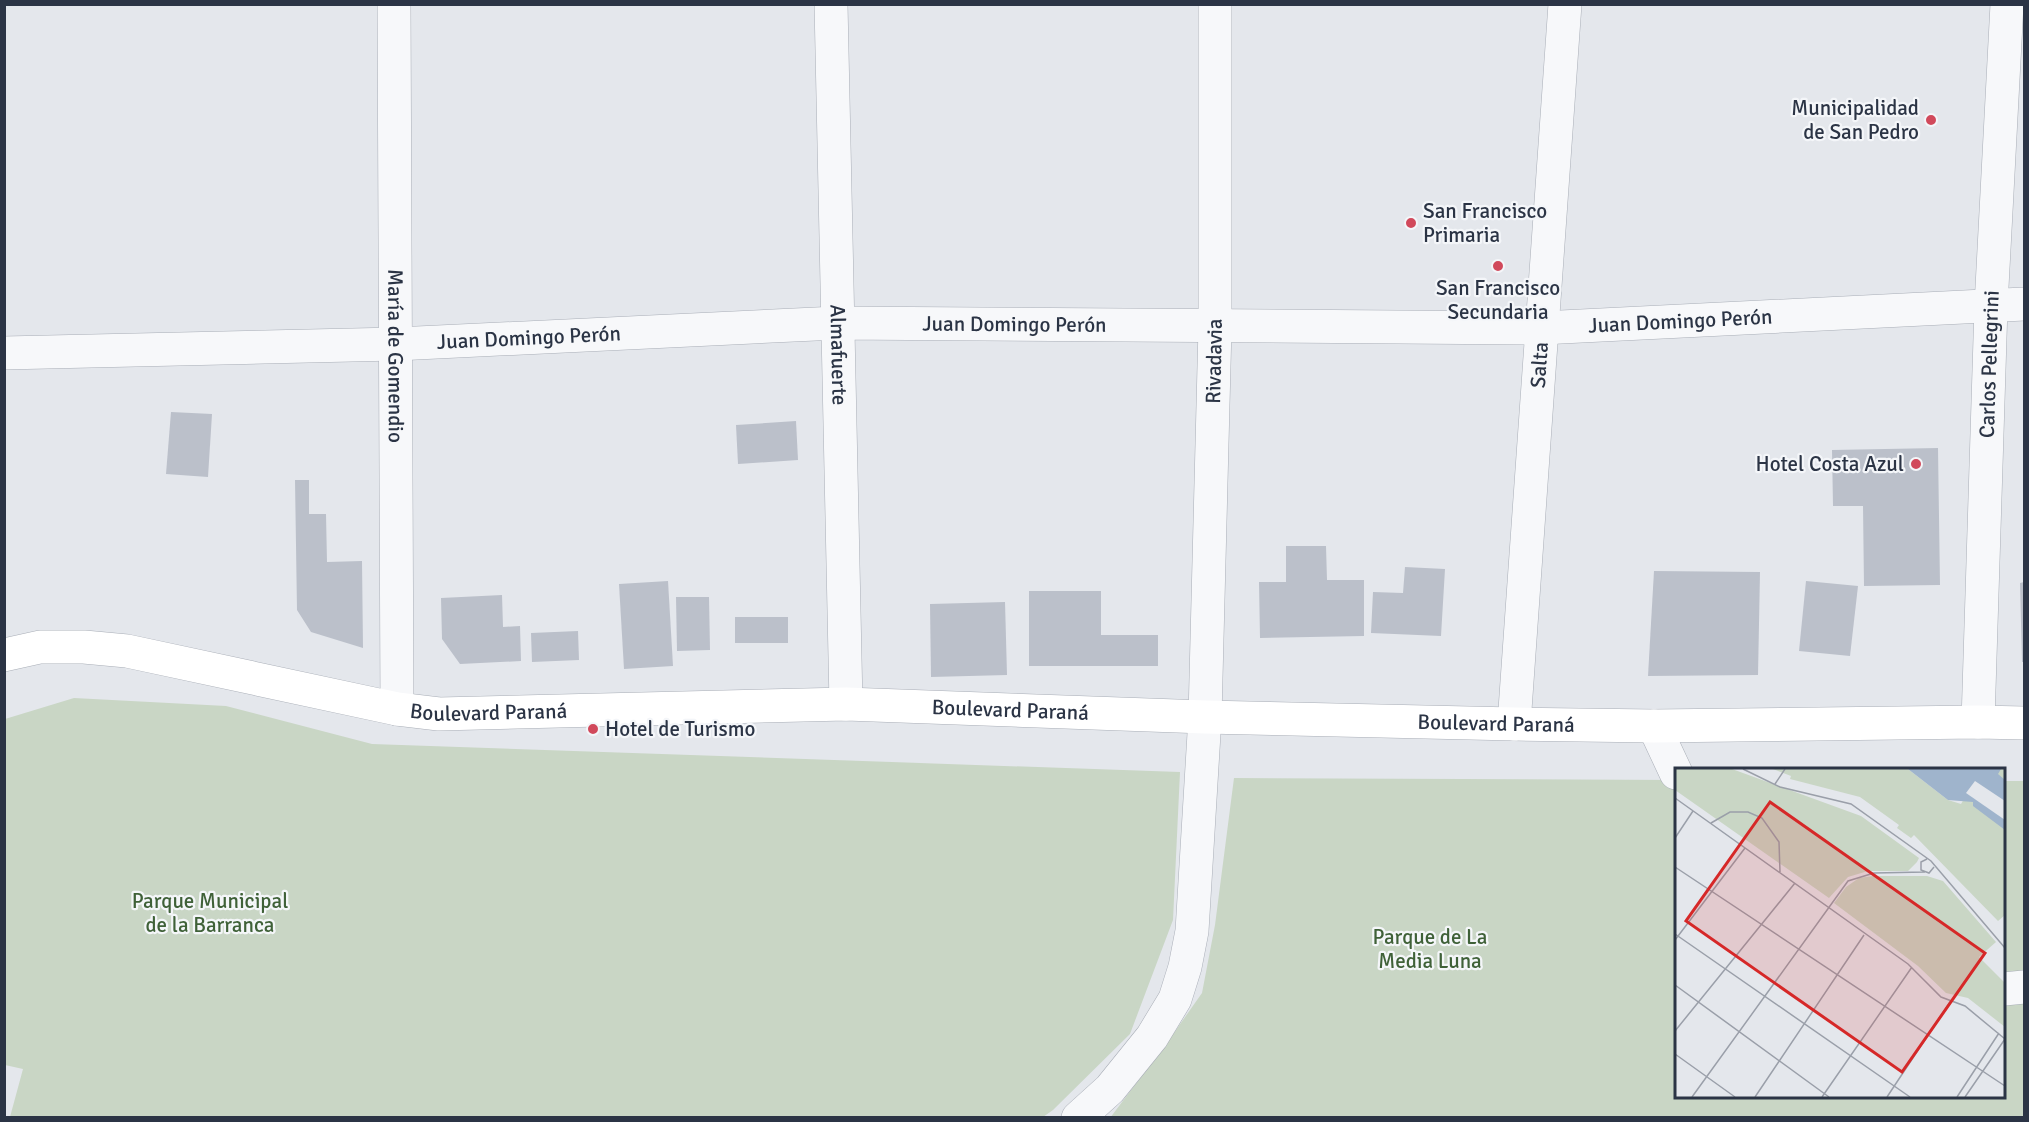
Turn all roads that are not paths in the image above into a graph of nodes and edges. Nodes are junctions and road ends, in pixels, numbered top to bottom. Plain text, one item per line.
1 (394, 4) edge
2 (831, 4) edge
3 (1215, 4) edge
4 (1564, 4) edge
5 (2007, 4) edge
6 (2025, 304) edge
7 (1991, 306) junction
8 (837, 323) junction
9 (1215, 327) junction
10 (1541, 328) junction
11 (396, 344) junction
12 (4, 353) edge
13 (4, 655) edge
14 (846, 704) junction
15 (396, 709) junction
16 (1205, 717) junction
17 (1978, 722) junction
18 (2025, 723) edge
19 (1514, 724) junction
20 (1654, 726) junction
21 (1675, 769) edge
22 (2025, 987) edge
23 (2005, 989) edge
24 (1078, 1118) edge

1 - 11 street, María de Gomendio
2 - 8 street, Almafuerte
3 - 9 street, Rivadavia
4 - 10 street, Salta
5 - 7 street, Carlos Pellegrini
6 - 7 street, Juan Domingo Perón
7 - 10 street, Juan Domingo Perón
7 - 17 street, Carlos Pellegrini
8 - 9 street, Juan Domingo Perón
8 - 11 street, Juan Domingo Perón
8 - 14 street, Almafuerte
9 - 10 street, Juan Domingo Perón
9 - 16 street, Rivadavia
10 - 19 street, Salta
11 - 12 street, Juan Domingo Perón
11 - 15 street, María de Gomendio
13 - 15 street, Boulevard Paraná
14 - 15 street, Boulevard Paraná
14 - 16 street, Boulevard Paraná
16 - 19 street, Boulevard Paraná
16 - 24 street, Rivadavia
17 - 18 street, Boulevard Paraná
17 - 20 street, Boulevard Paraná
19 - 20 street, Boulevard Paraná
20 - 21 street
22 - 23 street

